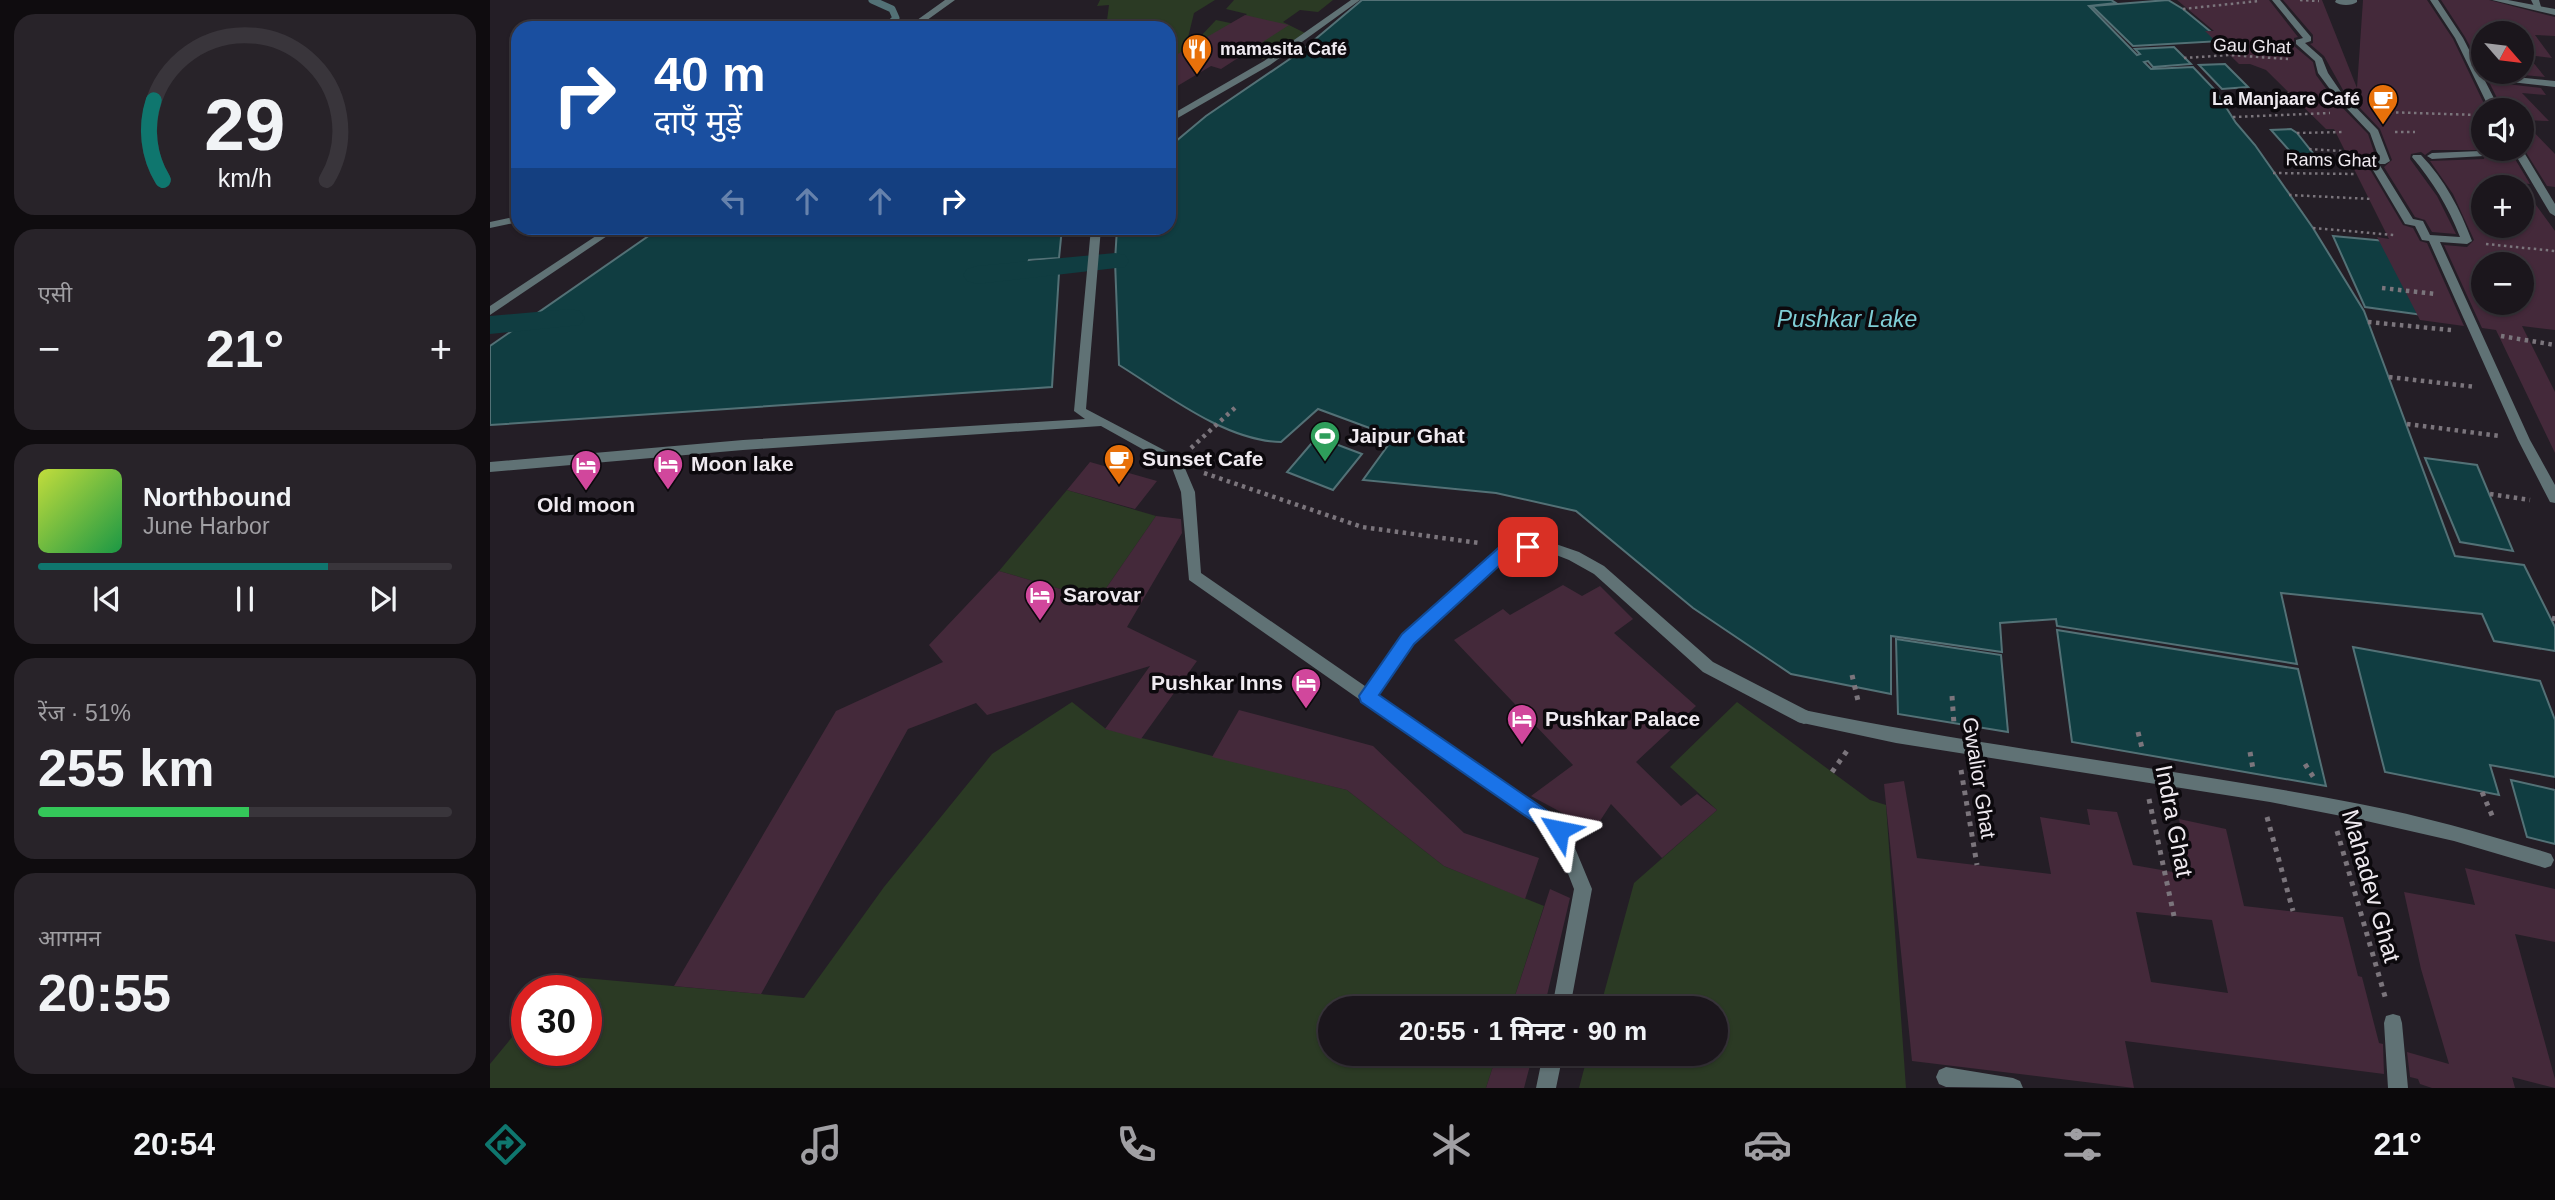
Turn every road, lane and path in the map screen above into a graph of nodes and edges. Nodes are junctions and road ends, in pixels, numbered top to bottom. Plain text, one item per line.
1 (951, 0) edge
2 (1356, 0) edge
3 (2270, 0) edge
4 (2276, 0) edge
5 (2289, 0) edge
6 (2353, 0) edge
7 (2434, 0) edge
8 (2496, 0) edge
9 (2339, 2) joint
10 (2537, 4) edge
11 (2183, 9) dead end
12 (2555, 12) edge
13 (920, 21) edge
14 (2184, 58) dead end
15 (2319, 60) junction
16 (2471, 62) edge
17 (2534, 82) edge
18 (2555, 84) edge
19 (2268, 93) dead end
20 (2338, 94) junction
21 (1176, 116) edge
22 (2471, 154) edge
23 (2432, 156) dead end
24 (2417, 157) dead end
25 (2524, 161) edge
26 (2273, 173) dead end
27 (2382, 175) junction
28 (2289, 195) dead end
29 (2396, 200) junction
30 (2555, 213) edge
31 (511, 220) edge
32 (490, 225) edge
33 (2313, 228) dead end
34 (604, 235) edge
35 (1095, 235) edge
36 (2426, 238) joint
37 (2467, 242) junction
38 (2555, 251) edge
39 (2382, 288) dead end
40 (2457, 296) junction
41 (490, 311) edge
42 (2389, 377) dead end
43 (2501, 390) junction
44 (1237, 406) dead end
45 (1106, 422) junction
46 (2407, 424) dead end
47 (2524, 440) junction
48 (1176, 462) junction
49 (490, 467) edge
50 (2490, 494) dead end
51 (2555, 498) edge
52 (2542, 502) dead end
53 (1510, 547) junction
54 (1368, 696) junction
55 (1952, 696) dead end
56 (2138, 732) dead end
57 (1956, 748) junction
58 (2250, 752) dead end
59 (2305, 764) dead end
60 (2144, 776) junction
61 (2261, 795) junction
62 (2329, 804) junction
63 (2545, 860) dead end
64 (1977, 865) dead end
65 (2293, 911) dead end
66 (2174, 916) dead end
67 (1563, 996) edge
68 (2393, 1023) joint
69 (1551, 1066) edge
70 (1946, 1077) dead end
71 (1546, 1088) edge
72 (2013, 1088) edge
73 (2399, 1088) edge

1 - 13 street
2 - 21 street
3 - 11 path
4 - 15 street
5 - 9 path
6 - 9 street
7 - 16 street
8 - 10 street
10 - 12 street
14 - 15 path, Gau Ghat
15 - 20 street
17 - 18 street
19 - 20 path
20 - 27 street
22 - 23 street
24 - 37 street
25 - 30 street
26 - 27 path, Rams Ghat
27 - 29 street
28 - 29 path
29 - 36 street
31 - 32 street
33 - 36 path
34 - 41 street
35 - 45 street
37 - 38 path
37 - 40 street
39 - 40 path
40 - 43 street
42 - 43 path
43 - 47 street
44 - 48 path
45 - 48 street
45 - 49 street
46 - 47 path
47 - 51 street
48 - 53 path
48 - 54 street
50 - 52 path
53 - 54 street
53 - 57 street
54 - 67 street
55 - 57 path, Gwalior Ghat
56 - 60 path, Indra Ghat
57 - 60 street
57 - 64 path, Gwalior Ghat
58 - 61 path
59 - 62 path, Mahadev Ghat
60 - 61 street
60 - 66 path, Indra Ghat
61 - 62 street
61 - 65 path
62 - 63 street
62 - 68 path, Mahadev Ghat
68 - 73 street
69 - 71 street
70 - 72 street

